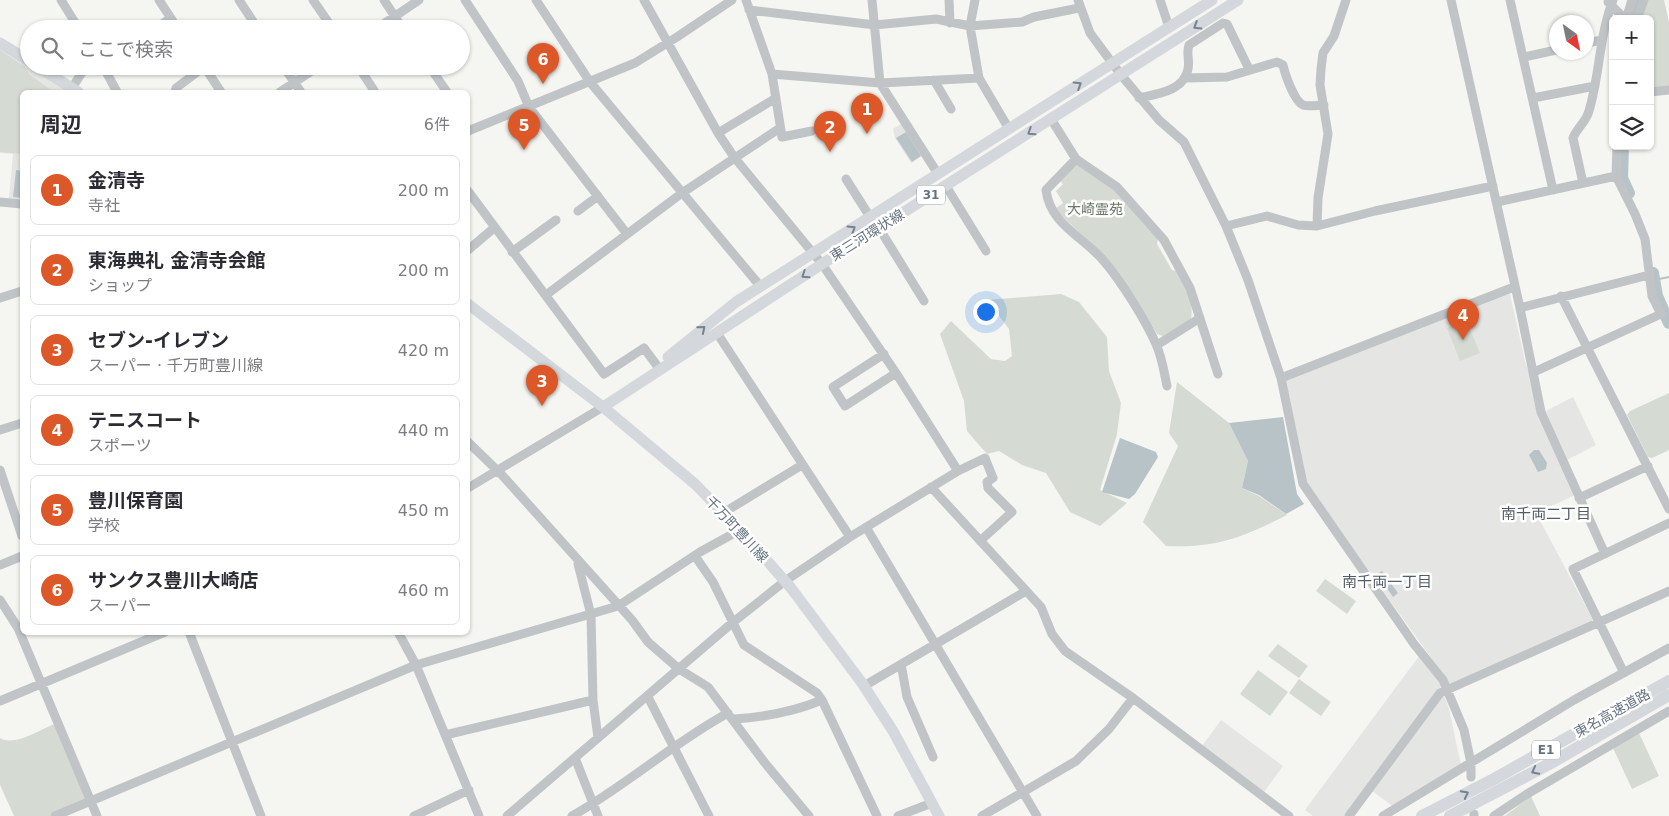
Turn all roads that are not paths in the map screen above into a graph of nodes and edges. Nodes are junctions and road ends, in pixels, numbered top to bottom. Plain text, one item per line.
1 (60, 0) edge
2 (159, 0) edge
3 (238, 0) edge
4 (313, 0) edge
5 (384, 0) edge
6 (419, 0) edge
7 (465, 0) edge
8 (536, 0) edge
9 (644, 0) edge
10 (732, 0) edge
11 (746, 0) edge
12 (872, 0) edge
13 (949, 0) edge
14 (975, 0) edge
15 (1160, 0) edge
16 (1212, 0) edge
17 (1238, 0) edge
18 (1346, 0) edge
19 (1451, 0) edge
20 (1510, 0) edge
21 (1632, 0) edge
22 (1644, 0) edge
23 (1610, 2) edge
24 (1078, 4) edge
25 (750, 10) junction
26 (1621, 15) edge
27 (1626, 15) edge
28 (1638, 15) edge
29 (395, 16) junction
30 (171, 18) joint
31 (73, 20) edge
32 (168, 20) edge
33 (252, 20) edge
34 (327, 20) edge
35 (389, 20) edge
36 (397, 20) edge
37 (950, 23) junction
38 (875, 25) junction
39 (970, 26) junction
40 (1169, 27) junction
41 (1602, 40) junction
42 (1594, 42) edge
43 (0, 43) edge
44 (667, 43) junction
45 (1549, 52) edge
46 (20, 55) edge
47 (1524, 57) junction
48 (1112, 63) junction
49 (1249, 69) junction
50 (772, 74) junction
51 (51, 75) edge
52 (82, 75) edge
53 (108, 75) edge
54 (193, 75) edge
55 (210, 75) edge
56 (289, 75) edge
57 (306, 75) edge
58 (364, 75) edge
59 (434, 75) edge
60 (1121, 75) junction
61 (979, 78) junction
62 (1185, 78) junction
63 (934, 80) junction
64 (590, 82) junction
65 (294, 83) junction
66 (880, 83) junction
67 (1595, 86) junction
68 (75, 90) edge
69 (116, 90) edge
70 (176, 90) edge
71 (220, 90) edge
72 (283, 90) edge
73 (299, 90) edge
74 (374, 90) edge
75 (441, 90) edge
76 (1669, 90) edge
77 (1654, 92) edge
78 (776, 98) junction
79 (1139, 98) junction
80 (1533, 98) junction
81 (1324, 105) junction
82 (529, 107) junction
83 (951, 109) dead end
84 (1051, 119) junction
85 (780, 128) junction
86 (470, 129) edge
87 (1009, 129) junction
88 (812, 130) dead end
89 (718, 133) junction
90 (1617, 150) edge
91 (734, 157) junction
92 (1076, 159) junction
93 (938, 174) junction
94 (1616, 176) junction
95 (846, 179) dead end
96 (1583, 183) junction
97 (946, 186) junction
98 (1493, 186) junction
99 (1553, 190) junction
100 (682, 193) junction
101 (470, 194) edge
102 (598, 196) junction
103 (0, 202) edge
104 (1497, 202) junction
105 (20, 204) edge
106 (578, 211) dead end
107 (870, 217) junction
108 (556, 220) dead end
109 (1226, 226) junction
110 (1317, 226) junction
111 (494, 228) junction
112 (879, 228) junction
113 (627, 234) junction
114 (470, 248) edge
115 (986, 250) dead end
116 (512, 252) junction
117 (814, 253) junction
118 (822, 264) junction
119 (1649, 275) junction
120 (761, 287) junction
121 (1514, 287) junction
122 (20, 293) edge
123 (546, 295) junction
124 (1561, 296) junction
125 (0, 298) edge
126 (924, 301) dead end
127 (1520, 308) junction
128 (470, 309) edge
129 (1200, 318) junction
130 (717, 333) junction
131 (1157, 345) junction
132 (1589, 349) junction
133 (884, 354) junction
134 (658, 367) junction
135 (1534, 372) junction
136 (896, 373) junction
137 (1218, 374) dead end
138 (1281, 378) junction
139 (1167, 386) dead end
140 (624, 393) junction
141 (603, 406) junction
142 (20, 424) edge
143 (0, 430) edge
144 (470, 444) edge
145 (802, 465) junction
146 (1648, 466) junction
147 (0, 470) edge
148 (498, 470) junction
149 (958, 472) junction
150 (470, 487) edge
151 (931, 487) junction
152 (1579, 498) junction
153 (1669, 509) edge
154 (723, 513) junction
155 (1669, 524) edge
156 (866, 527) junction
157 (20, 530) edge
158 (740, 530) junction
159 (850, 537) junction
160 (980, 541) junction
161 (1605, 554) junction
162 (695, 556) junction
163 (20, 557) edge
164 (577, 562) junction
165 (0, 565) edge
166 (785, 581) junction
167 (1669, 590) edge
168 (1026, 591) junction
169 (0, 600) edge
170 (618, 606) junction
171 (591, 616) junction
172 (732, 623) junction
173 (1600, 624) junction
174 (20, 633) edge
175 (21, 635) edge
176 (158, 635) edge
177 (190, 635) edge
178 (400, 635) edge
179 (935, 645) junction
180 (1669, 648) edge
181 (901, 664) junction
182 (416, 665) junction
183 (679, 668) junction
184 (1624, 673) junction
185 (1669, 681) edge
186 (41, 684) junction
187 (864, 686) junction
188 (1447, 689) junction
189 (1669, 695) edge
190 (648, 697) junction
191 (1133, 698) junction
192 (593, 700) junction
193 (822, 700) junction
194 (0, 701) edge
195 (1669, 711) edge
196 (731, 716) junction
197 (445, 735) junction
198 (598, 738) junction
199 (232, 741) junction
200 (673, 746) junction
201 (933, 757) dead end
202 (575, 758) junction
203 (1471, 763) junction
204 (1470, 777) dead end
205 (468, 790) junction
206 (1023, 793) junction
207 (92, 802) junction
208 (932, 803) junction
209 (593, 804) junction
210 (55, 816) edge
211 (97, 816) edge
212 (261, 816) edge
213 (414, 816) edge
214 (480, 816) edge
215 (507, 816) edge
216 (572, 816) edge
217 (598, 816) edge
218 (709, 816) edge
219 (809, 816) edge
220 (877, 816) edge
221 (898, 816) edge
222 (939, 816) edge
223 (982, 816) edge
224 (1037, 816) edge
225 (1289, 816) edge
226 (1349, 816) edge
227 (1383, 816) edge
228 (1422, 816) edge
229 (1450, 816) edge
230 (1494, 816) edge

1 - 31 street
2 - 30 street
3 - 33 street
4 - 34 street
5 - 29 street
6 - 29 street
7 - 82 street
8 - 64 street
9 - 44 street
10 - 44 street
11 - 25 street
12 - 38 street
13 - 37 street
14 - 39 street
15 - 40 street
16 - 40 main road, 東三河環状線 / 31
17 -> 60 main road, 東三河環状線 / 31
18 - 81 street
19 - 98 street
20 - 47 street
21 - 27 street
22 - 28 street
23 - 26 street
23 - 41 street
24 - 39 street
24 - 48 street
25 - 38 street
25 - 50 street
29 - 35 street
29 - 36 street
30 - 32 street
37 - 38 street
37 - 39 street
38 - 66 street
39 - 61 street
40 - 48 main road, 東三河環状線 / 31
41 - 42 street
41 - 67 street
43 - 46 main road
44 - 64 street
44 - 89 street
45 - 47 street
47 - 80 street
48 - 60 street
87 -> 48 main road, 東三河環状線 / 31
49 - 62 street
49 - 62 street
49 - 81 street
50 - 66 street
50 - 78 street
51 - 68 main road
52 - 68 street
53 - 69 street
54 - 70 street
55 - 71 street
56 - 65 street
57 - 65 street
58 - 74 street
59 - 75 street
60 - 79 street
60 - 84 main road, 東三河環状線 / 31
61 - 63 street
61 - 87 street
62 - 79 street
63 - 66 street
63 - 83 street
64 - 82 street
64 - 100 street
65 - 72 street
65 - 73 street
66 - 93 street
67 - 80 street
67 - 96 street
76 - 77 street
78 - 85 street
78 - 89 street
79 - 109 street
80 - 99 street
81 - 110 street
82 - 86 street
82 - 102 street
84 - 92 street
84 -> 97 main road, 東三河環状線 / 31
85 - 88 street
85 - 91 street
87 - 93 main road, 東三河環状線 / 31
89 - 91 street
90 - 94 street
91 - 100 street
91 - 117 street
92 - 129 street
92 - 131 street
93 - 107 main road, 東三河環状線 / 31
94 - 96 street
94 - 119 street
95 - 107 street
96 - 99 street
97 - 112 main road, 東三河環状線 / 31
97 - 115 street
98 - 104 street
98 - 110 street
99 - 104 street
100 - 113 street
100 - 120 street
101 - 111 street
102 - 106 street
102 - 113 street
103 - 105 street
104 - 121 street
117 -> 107 main road, 東三河環状線 / 31
108 - 116 street
109 - 110 street
109 - 138 street
111 - 114 street
111 - 116 street
112 - 118 main road, 東三河環状線 / 31
112 - 126 street
113 - 123 street
116 - 123 street
117 - 118 street
117 - 120 main road, 東三河環状線 / 31
118 -> 130 main road, 東三河環状線 / 31
118 - 133 street
119 - 124 street
119 - 132 street
134 -> 120 main road, 東三河環状線 / 31
121 - 127 street
121 - 138 street
122 - 125 street
123 - 134 street
124 - 127 street
124 - 132 street
127 - 135 street
128 - 141 main road, 千万町豊川線
129 - 131 street
129 - 137 street
130 - 140 main road, 東三河環状線 / 31
130 - 145 street
131 - 139 street
132 - 135 street
132 - 146 street
133 - 136 street
133 - 136 street
134 - 140 main road, 東三河環状線 / 31
135 - 152 street
136 - 149 street
138 - 188 street
140 - 141 main road, 東三河環状線 / 31
141 - 148 street
141 - 154 main road, 千万町豊川線
142 - 143 street
144 - 148 street
145 - 154 street
145 - 159 street
146 - 152 street
146 - 153 street
147 - 157 street
148 - 150 street
148 - 164 street
149 - 151 street
149 - 160 street
151 - 156 street
151 - 160 street
152 - 161 street
154 - 158 main road, 千万町豊川線
155 - 161 street
156 - 159 street
156 - 179 street
158 - 162 street
158 - 166 main road, 千万町豊川線
159 - 166 street
160 - 168 street
161 - 173 street
162 - 170 street
162 - 172 street
163 - 165 street
164 - 170 street
164 - 171 street
166 - 172 street
166 - 187 main road, 千万町豊川線
167 - 173 street
168 - 179 street
168 - 191 street
169 - 174 street
170 - 171 street
170 - 183 street
171 - 182 street
171 - 192 street
172 - 183 street
172 - 193 street
173 - 184 street
173 - 188 street
175 - 186 street
176 - 186 street
177 - 199 street
178 - 182 street
179 - 181 street
179 - 206 street
180 - 184 street
181 - 187 street
181 - 201 street
182 - 197 street
182 - 199 street
183 - 190 street
183 - 196 street
184 - 203 street
228 -> 185 highway, 東名高速道路 / E1
186 - 194 street
186 - 207 street
187 - 208 main road, 千万町豊川線
188 - 203 street
188 - 226 street
189 -> 229 highway, 東名高速道路 / E1
190 - 198 street
190 - 200 street
191 - 206 street
191 - 225 street
192 - 197 street
192 - 198 street
193 - 196 street
193 - 220 street
195 - 230 street
196 - 200 street
196 - 219 street
197 - 205 street
198 - 202 street
199 - 207 street
199 - 212 street
200 - 209 street
200 - 218 street
202 - 209 street
202 - 215 street
203 - 204 street
203 - 227 street
205 - 213 street
205 - 214 street
206 - 223 street
206 - 224 street
207 - 210 street
207 - 211 street
208 - 221 street
208 - 222 main road, 千万町豊川線
209 - 216 street
209 - 217 street

